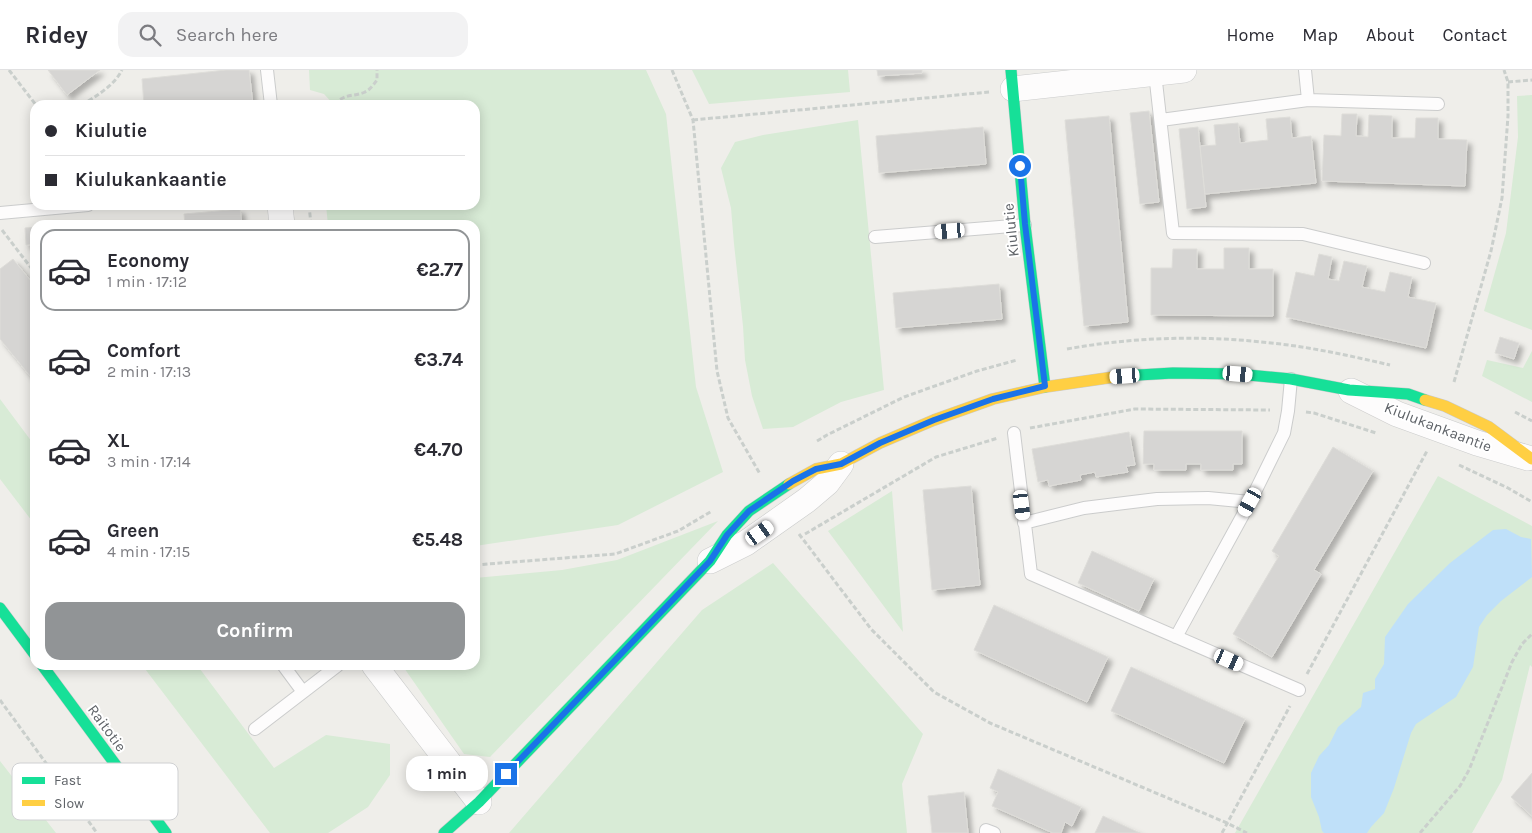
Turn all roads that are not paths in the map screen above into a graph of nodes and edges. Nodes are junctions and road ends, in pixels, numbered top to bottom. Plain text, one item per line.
1 (267, 70) edge
2 (1184, 70) edge
3 (1305, 70) edge
4 (1155, 73) junction
5 (1012, 80) edge
6 (270, 100) edge
7 (1308, 100) junction
8 (1438, 104) dead end
9 (1161, 120) junction
10 (39, 210) edge
11 (0, 214) edge
12 (1025, 224) junction
13 (875, 237) dead end
14 (1424, 263) dead end
15 (1291, 378) junction
16 (1045, 386) junction
17 (1349, 390) junction
18 (1014, 433) road end
19 (1531, 459) edge
20 (841, 464) joint
21 (1250, 502) junction
22 (1024, 523) junction
23 (710, 561) joint
24 (0, 608) edge
25 (1176, 637) junction
26 (30, 649) edge
27 (46, 670) edge
28 (287, 670) edge
29 (332, 670) edge
30 (378, 670) edge
31 (1299, 690) road end
32 (303, 692) junction
33 (255, 730) dead end
34 (114, 763) edge
35 (479, 802) junction
36 (156, 820) edge
37 (166, 833) edge
38 (444, 833) edge
39 (986, 833) edge
40 (994, 833) edge

1 - 6 lane
2 - 4 street
3 - 7 lane
4 - 5 street
4 - 9 lane
5 - 12 street, Kiulutie
7 - 8 lane
7 - 9 lane
9 - 14 lane
10 - 11 lane
12 - 13 lane
12 - 16 street, Kiulutie
15 - 16 street, Kiulukankaantie
15 - 17 street, Kiulukankaantie
15 - 21 lane
16 - 20 street, Kiulukankaantie
17 - 19 street, Kiulukankaantie
17 - 19 street, Kiulukankaantie
18 - 22 lane
20 - 23 street, Kiulukankaantie
21 - 22 lane
21 - 25 lane
22 - 25 lane
23 - 35 street, Kiulukankaantie
24 - 26 street
25 - 31 lane
27 - 34 street, Raitotie
28 - 32 lane
29 - 32 lane
30 - 35 street
32 - 33 lane
35 - 38 street, Kiulukankaantie
36 - 37 street, Raitotie
39 - 40 lane

